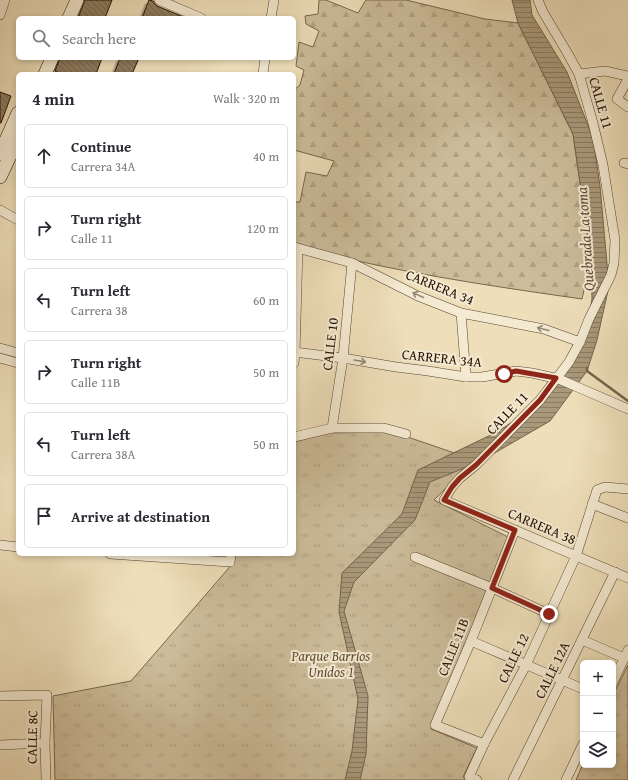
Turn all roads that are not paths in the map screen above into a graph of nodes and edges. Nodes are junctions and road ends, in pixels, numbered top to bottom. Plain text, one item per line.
1 (5, 0) edge
2 (69, 0) edge
3 (77, 0) edge
4 (159, 0) edge
5 (274, 0) edge
6 (538, 0) edge
7 (0, 15) edge
8 (62, 16) edge
9 (70, 16) edge
10 (196, 16) edge
11 (271, 16) edge
12 (43, 60) edge
13 (51, 60) edge
14 (266, 60) edge
15 (38, 72) edge
16 (46, 72) edge
17 (263, 72) edge
18 (579, 74) junction
19 (628, 76) edge
20 (628, 79) edge
21 (628, 107) edge
22 (16, 118) edge
23 (16, 143) edge
24 (0, 154) edge
25 (0, 177) edge
26 (0, 210) edge
27 (16, 219) edge
28 (296, 247) edge
29 (352, 262) junction
30 (461, 313) junction
31 (580, 342) junction
32 (0, 348) edge
33 (16, 352) edge
34 (296, 352) edge
35 (0, 358) edge
36 (343, 358) junction
37 (16, 362) edge
38 (466, 377) junction
39 (558, 378) junction
40 (628, 409) edge
41 (332, 428) junction
42 (406, 434) dead end
43 (296, 437) edge
44 (628, 489) edge
45 (444, 500) joint
46 (592, 504) junction
47 (628, 518) edge
48 (515, 530) junction
49 (0, 546) edge
50 (16, 547) edge
51 (164, 556) edge
52 (576, 556) junction
53 (416, 557) dead end
54 (231, 558) edge
55 (615, 572) junction
56 (628, 578) edge
57 (492, 588) junction
58 (549, 614) junction
59 (582, 640) junction
60 (471, 641) junction
61 (626, 654) edge
62 (526, 665) junction
63 (616, 676) edge
64 (562, 680) junction
65 (580, 688) edge
66 (0, 696) edge
67 (45, 744) junction
68 (484, 744) junction
69 (0, 745) edge
70 (580, 750) edge
71 (473, 778) edge
72 (46, 780) edge
73 (513, 780) edge
74 (566, 780) edge

1 - 7 street
2 - 8 main road
3 - 9 main road
4 - 10 street
5 - 11 street
6 - 18 street, CALLE 11
12 - 15 main road
13 - 16 main road
14 - 17 street
18 - 19 street
18 - 31 street, CALLE 11
20 - 21 street
22 - 24 main road
23 - 25 main road
26 - 27 street
28 - 29 street, CARRERA 34
30 -> 29 street, CARRERA 34
29 - 36 street, CALLE 10
31 -> 30 street, CARRERA 34
30 - 38 street
31 - 39 street, CALLE 11
32 - 33 street
34 - 36 street, CARRERA 34A
35 - 37 street
36 -> 38 street, CARRERA 34A
36 - 41 street, CALLE 10
38 - 39 street, CARRERA 34A
39 - 40 street, CARRERA 34A
39 - 45 street, CALLE 11
41 - 42 street
41 - 43 street
44 - 46 street, CALLE 12
45 - 48 street, CARRERA 38
46 - 47 street
46 - 52 street, CALLE 12
48 - 52 street, CARRERA 38
48 - 57 street, CALLE 11B
49 - 50 street
51 - 54 street
52 - 55 street, CARRERA 38
52 - 58 street, CALLE 12
53 - 57 street
55 - 56 street, CARRERA 38
55 - 59 street, CALLE 12A
57 - 58 street
57 - 60 street, CALLE 11B
58 - 62 street, CALLE 12
59 - 61 street
59 - 64 street, CALLE 12A
60 - 62 street
60 - 68 street, CALLE 11B
61 - 63 street
62 - 64 street
62 - 68 street, CALLE 12
64 - 65 street
64 - 73 street, CALLE 12A
66 - 67 street, CALLE 8C
67 - 69 street
67 - 72 street, CALLE 8C
68 - 71 street, CALLE 12
70 - 74 street

